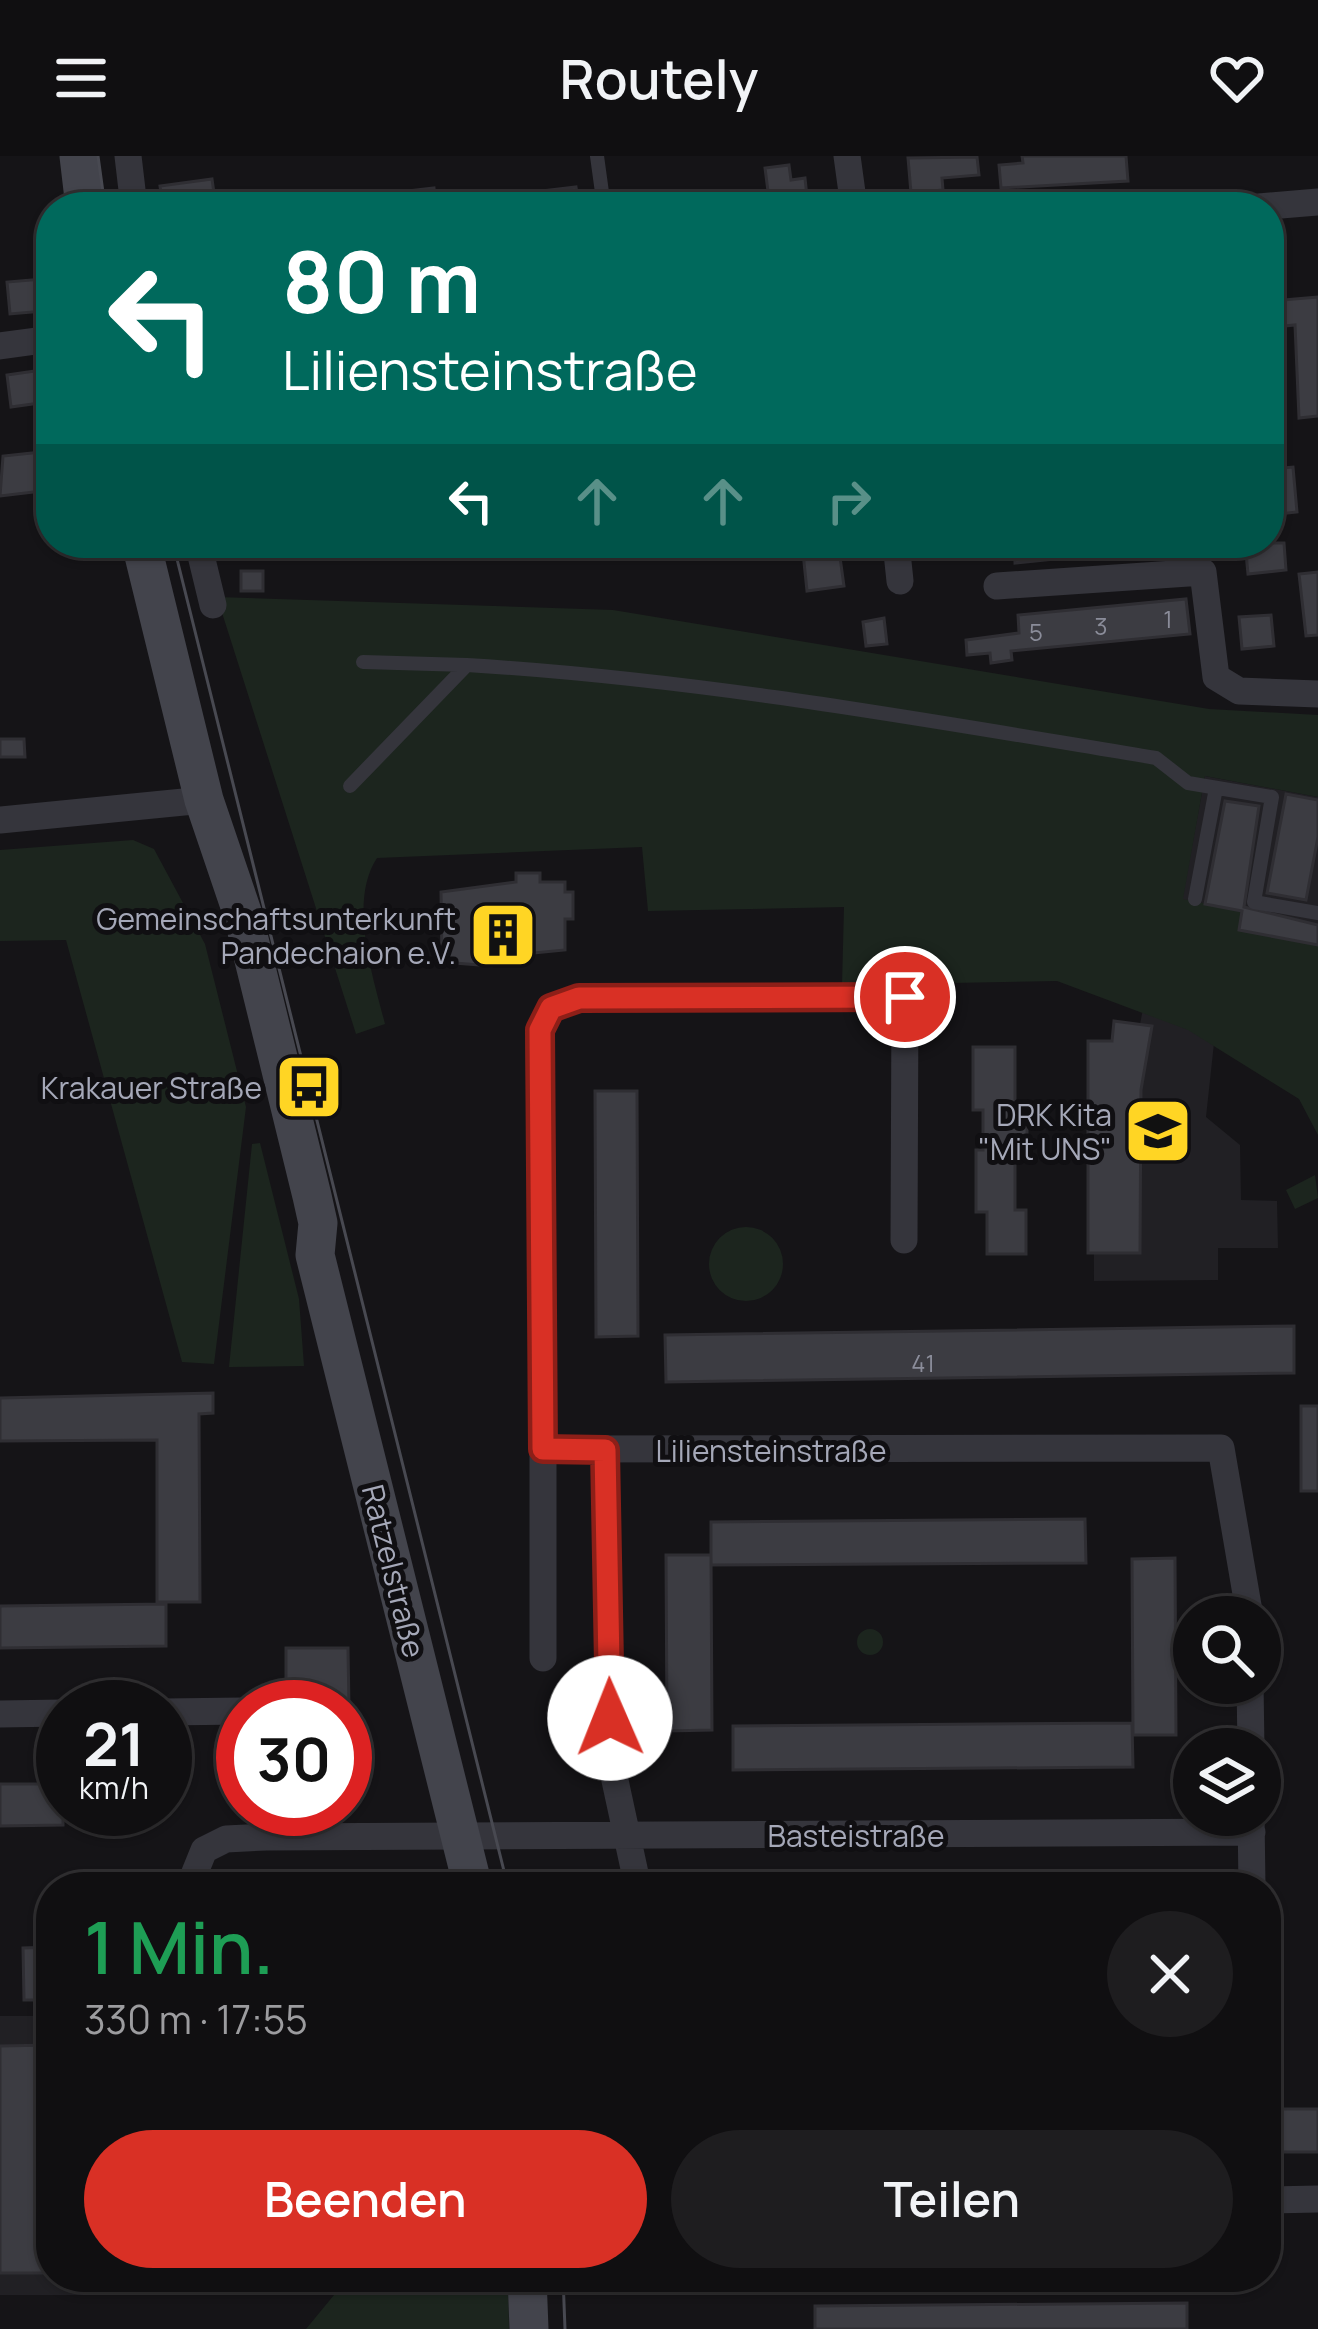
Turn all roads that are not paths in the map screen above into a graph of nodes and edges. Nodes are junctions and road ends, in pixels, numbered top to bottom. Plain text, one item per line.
1 (79, 156) edge
2 (128, 156) edge
3 (598, 156) edge
4 (848, 156) edge
5 (83, 192) edge
6 (132, 192) edge
7 (602, 192) edge
8 (852, 192) edge
9 (1318, 202) edge
10 (1284, 205) edge
11 (36, 341) edge
12 (0, 346) edge
13 (145, 558) edge
14 (202, 558) edge
15 (898, 558) edge
16 (900, 581) dead end
17 (997, 586) dead end
18 (213, 605) dead end
19 (362, 662) dead end
20 (467, 665) junction
21 (1318, 694) edge
22 (350, 787) dead end
23 (1216, 788) junction
24 (204, 800) junction
25 (0, 820) edge
26 (1195, 899) dead end
27 (1317, 909) edge
28 (904, 1240) dead end
29 (543, 1449) junction
30 (605, 1450) junction
31 (1246, 1596) edge
32 (542, 1658) dead end
33 (0, 1714) edge
34 (36, 1714) edge
35 (1173, 1825) edge
36 (372, 1832) edge
37 (234, 1836) edge
38 (625, 1836) junction
39 (1252, 1836) edge
40 (460, 1839) junction
41 (195, 1872) edge
42 (469, 1872) edge
43 (634, 1872) edge
44 (1252, 1872) edge
45 (1318, 2199) edge
46 (1281, 2200) edge
47 (527, 2292) edge
48 (529, 2329) edge

1 - 5 main road
2 - 6 street
3 - 7 lane
4 - 8 street
9 - 10 street
11 - 12 street
13 - 24 main road, Ratzelstraße
14 - 18 street
15 - 16 street
17 - 21 street
19 - 20 lane
20 - 22 lane
20 - 23 lane
23 - 26 lane
23 - 27 lane
24 - 25 street
24 - 40 main road, Ratzelstraße
28 - 29 street
29 - 30 street, Liliensteinstraße
29 - 32 street
30 - 31 street, Liliensteinstraße
30 - 38 street
33 - 34 street
35 - 38 street, Basteistraße
36 - 40 street, Basteistraße
37 - 41 street, Basteistraße
38 - 40 street, Basteistraße
38 - 43 street
39 - 44 street
40 - 42 main road, Ratzelstraße
45 - 46 street
47 - 48 main road

